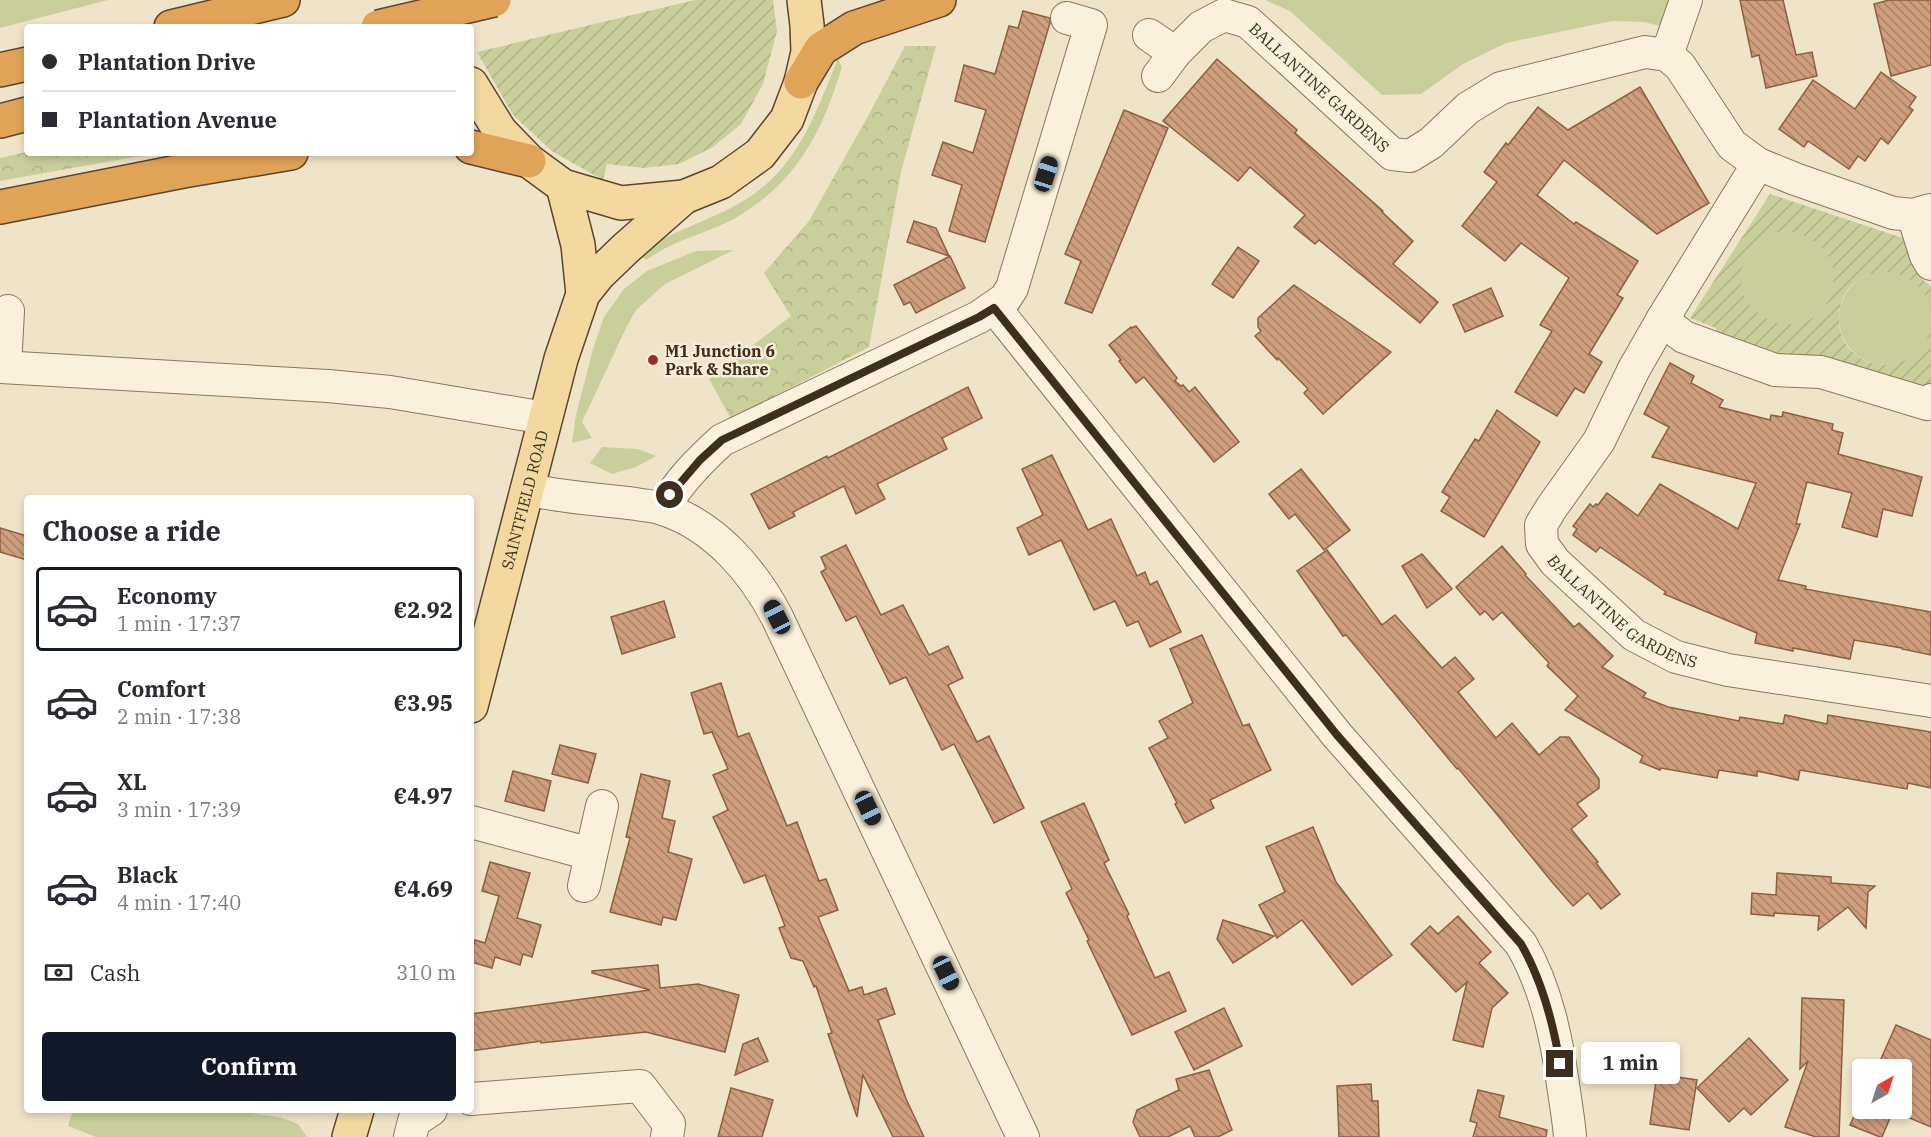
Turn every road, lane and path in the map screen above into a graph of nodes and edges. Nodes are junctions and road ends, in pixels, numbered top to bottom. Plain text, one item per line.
1 (284, 0) edge
2 (439, 0) edge
3 (494, 0) edge
4 (804, 0) edge
5 (939, 0) edge
6 (1686, 0) edge
7 (1067, 18) dead end
8 (184, 24) edge
9 (391, 24) edge
10 (446, 24) edge
11 (1149, 35) dead end
12 (1667, 55) junction
13 (24, 64) edge
14 (0, 70) edge
15 (801, 82) junction
16 (474, 89) edge
17 (24, 115) edge
18 (0, 121) edge
19 (474, 148) edge
20 (273, 156) edge
21 (529, 161) junction
22 (1758, 164) junction
23 (563, 186) junction
24 (684, 197) junction
25 (0, 207) edge
26 (1922, 212) edge
27 (1931, 264) edge
28 (583, 294) junction
29 (994, 308) junction
30 (8, 311) dead end
31 (1662, 320) junction
32 (2, 367) edge
33 (1931, 400) edge
34 (545, 418) junction
35 (527, 489) junction
36 (663, 509) junction
37 (474, 694) edge
38 (1931, 701) edge
39 (602, 806) dead end
40 (474, 823) edge
41 (591, 854) junction
42 (584, 886) dead end
43 (474, 1100) edge
44 (356, 1113) edge
45 (426, 1113) edge
46 (349, 1137) edge
47 (410, 1137) edge
48 (667, 1137) edge
49 (1023, 1137) edge
50 (1570, 1137) edge

1 - 8 highway
2 - 10 main road
3 - 9 highway, bridge
4 - 15 main road
5 - 15 highway
6 - 12 street
7 - 29 street
11 - 12 street, BALLANTINE GARDENS
12 - 22 street
13 - 14 highway
15 - 24 main road
16 - 21 main road
17 - 18 highway
19 - 21 highway
20 - 25 highway
21 - 23 main road
22 - 26 street
22 - 31 street, BALLANTINE GARDENS
23 - 24 main road
23 - 28 main road, SAINTFIELD ROAD
24 - 28 main road, SAINTFIELD ROAD
26 - 27 street
28 - 34 main road, SAINTFIELD ROAD
29 - 36 street
29 - 50 street
30 - 32 street
31 - 33 street
31 - 38 street, BALLANTINE GARDENS
32 - 34 street
34 - 35 main road, SAINTFIELD ROAD
35 - 36 street
35 - 37 main road, SAINTFIELD ROAD
36 - 49 street
39 - 41 street
40 - 41 street
41 - 42 street
43 - 48 street
44 - 46 main road
45 - 47 street

